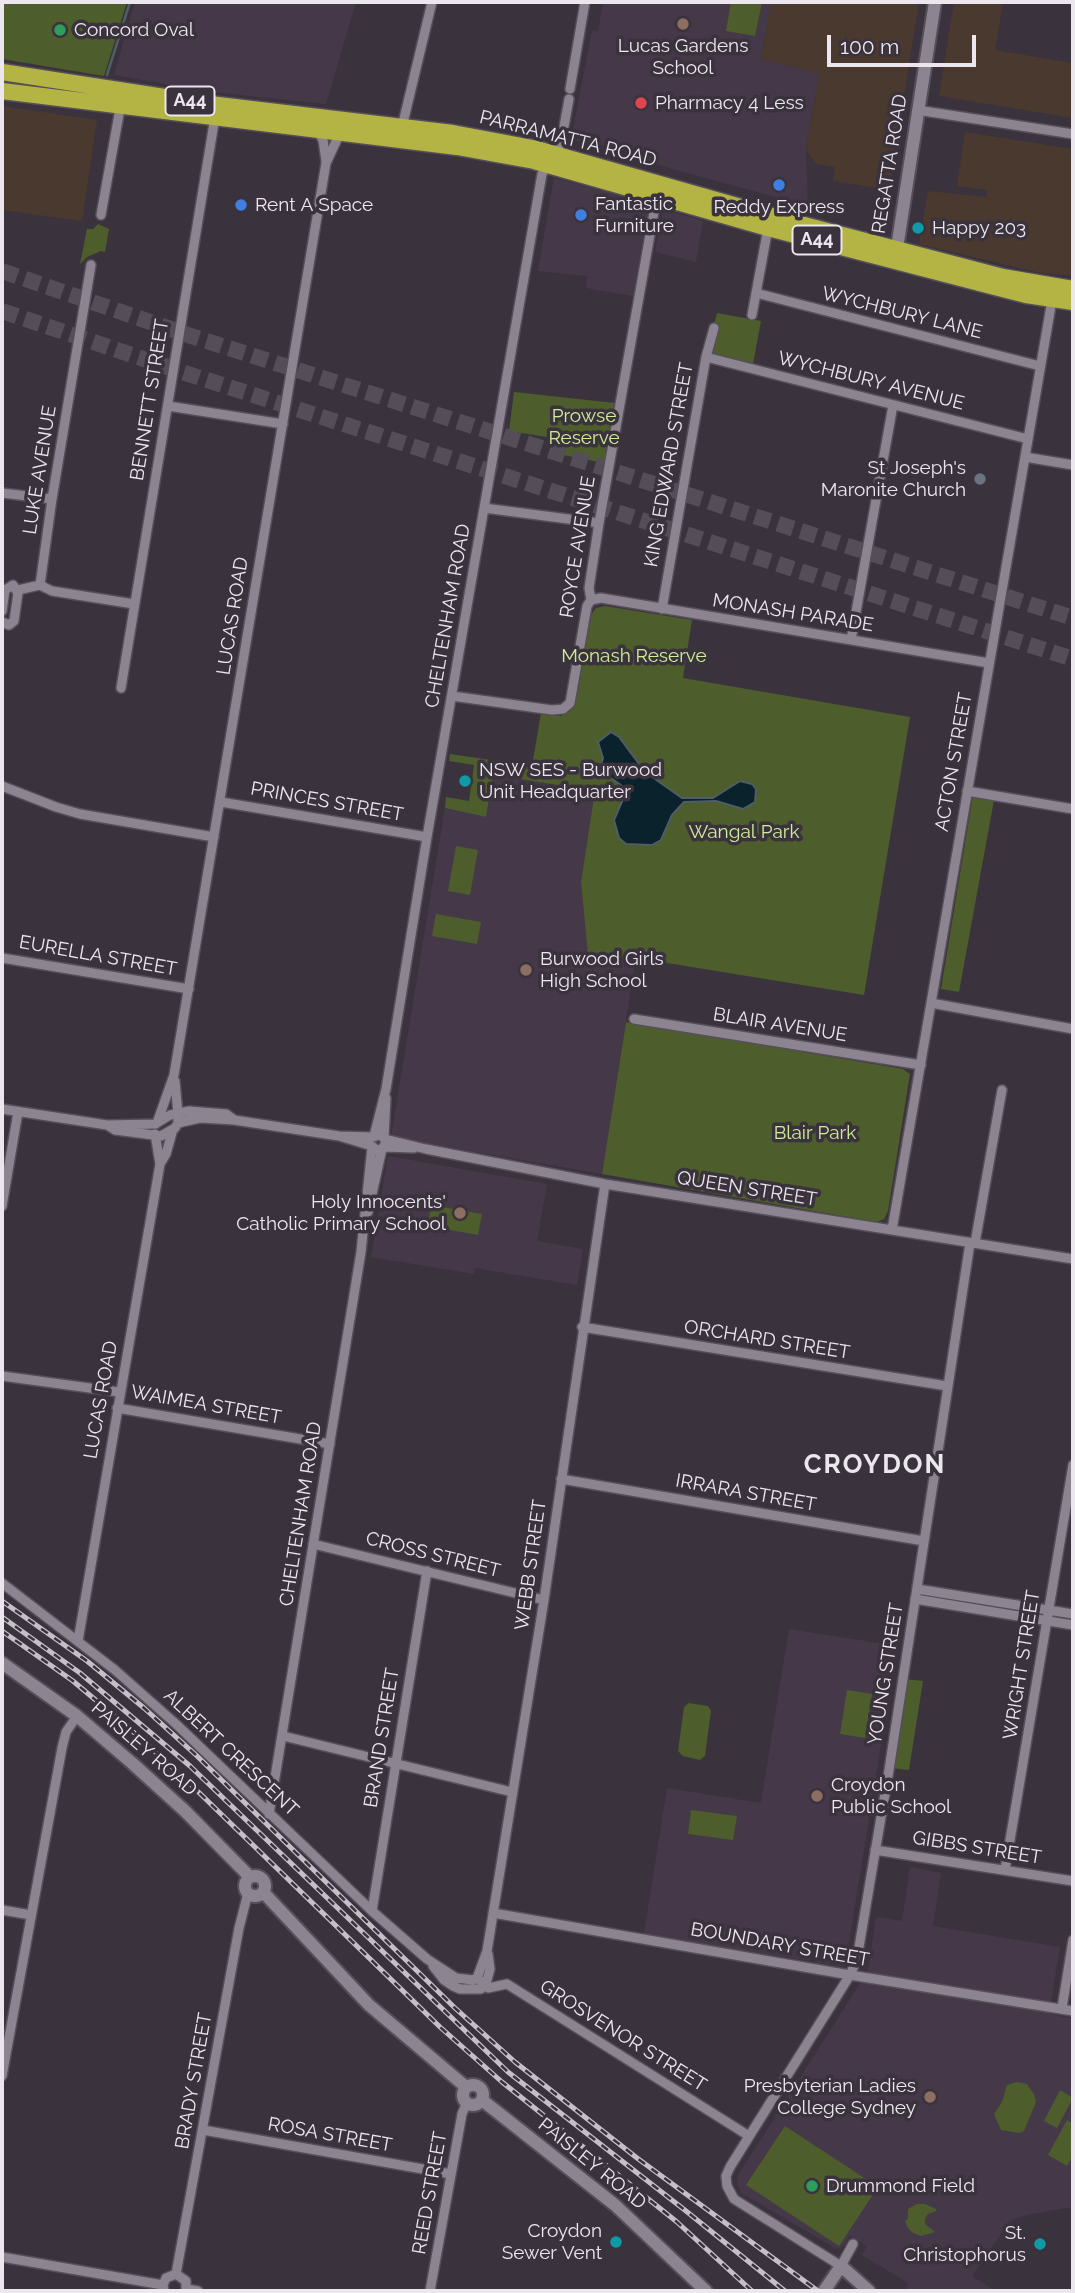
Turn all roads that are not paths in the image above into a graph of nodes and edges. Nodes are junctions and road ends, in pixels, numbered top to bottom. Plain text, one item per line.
1 (432, 2) edge
2 (585, 2) edge
3 (935, 2) edge
4 (2, 72) edge
5 (36, 77) junction
6 (2, 90) edge
7 (34, 95) junction
8 (122, 98) junction
9 (918, 110) junction
10 (215, 117) junction
11 (402, 127) junction
12 (317, 130) junction
13 (340, 133) junction
14 (1073, 134) edge
15 (551, 159) junction
16 (326, 163) junction
17 (657, 195) junction
18 (101, 215) dead end
19 (768, 228) junction
20 (897, 248) junction
21 (91, 265) dead end
22 (1073, 289) edge
23 (756, 293) junction
24 (1052, 300) junction
25 (1073, 302) edge
26 (752, 315) dead end
27 (714, 328) dead end
28 (706, 357) junction
29 (1040, 366) junction
30 (893, 405) junction
31 (168, 406) junction
32 (283, 424) junction
33 (1028, 439) junction
34 (1025, 457) junction
35 (1073, 465) edge
36 (2, 493) edge
37 (52, 499) junction
38 (484, 508) junction
39 (599, 523) junction
40 (40, 585) junction
41 (18, 590) junction
42 (591, 600) junction
43 (134, 604) junction
44 (662, 608) junction
45 (2, 611) edge
46 (2, 622) edge
47 (851, 640) junction
48 (989, 663) junction
49 (121, 688) dead end
50 (452, 696) junction
51 (2, 786) edge
52 (967, 791) junction
53 (220, 802) junction
54 (1073, 809) edge
55 (214, 837) junction
56 (427, 837) junction
57 (2, 958) edge
58 (189, 989) junction
59 (931, 1003) junction
60 (634, 1018) dead end
61 (1073, 1028) edge
62 (920, 1065) junction
63 (174, 1075) junction
64 (1002, 1090) dead end
65 (2, 1110) edge
66 (18, 1112) junction
67 (176, 1120) junction
68 (156, 1129) junction
69 (378, 1142) junction
70 (160, 1164) junction
71 (605, 1184) junction
72 (2, 1206) edge
73 (892, 1230) junction
74 (972, 1243) junction
75 (1073, 1259) edge
76 (582, 1327) junction
77 (2, 1376) edge
78 (947, 1386) junction
79 (119, 1392) junction
80 (117, 1408) junction
81 (330, 1444) junction
82 (1073, 1465) edge
83 (561, 1479) junction
84 (924, 1541) junction
85 (313, 1544) junction
86 (427, 1571) junction
87 (2, 1583) edge
88 (916, 1594) junction
89 (544, 1600) junction
90 (1073, 1614) edge
91 (1048, 1616) junction
92 (1073, 1625) edge
93 (78, 1641) junction
94 (2, 1663) edge
95 (77, 1716) junction
96 (283, 1736) junction
97 (396, 1763) junction
98 (513, 1792) junction
99 (269, 1814) junction
100 (875, 1850) junction
101 (1005, 1870) junction
102 (250, 1877) junction
103 (1073, 1881) edge
104 (263, 1892) junction
105 (248, 1893) junction
106 (2, 1910) edge
107 (372, 1911) junction
108 (493, 1913) junction
109 (31, 1915) junction
110 (1073, 1940) edge
111 (850, 1975) junction
112 (481, 1981) junction
113 (1062, 2008) junction
114 (1073, 2011) edge
115 (2, 2076) edge
116 (466, 2087) junction
117 (482, 2099) junction
118 (467, 2102) junction
119 (204, 2130) junction
120 (749, 2136) junction
121 (451, 2174) junction
122 (853, 2244) dead end
123 (2, 2257) edge
124 (675, 2262) junction
125 (841, 2266) junction
126 (176, 2274) junction
127 (163, 2288) edge
128 (826, 2288) edge
129 (187, 2290) edge
130 (198, 2291) edge
131 (430, 2291) edge
132 (699, 2291) edge
133 (706, 2291) edge
134 (869, 2291) edge

1 - 11 street
2 - 15 street, CHELTENHAM ROAD
3 - 9 main road, REGATTA ROAD
4 - 5 highway, PARRAMATTA ROAD / A44
5 - 7 highway
5 - 8 highway, PARRAMATTA ROAD / A44
6 - 7 highway, PARRAMATTA ROAD / A44
7 - 8 highway, PARRAMATTA ROAD / A44
8 - 10 highway, PARRAMATTA ROAD / A44
8 - 11 highway, PARRAMATTA ROAD / A44
8 - 18 street
9 - 14 street
9 - 20 main road, REGATTA ROAD
10 - 12 highway, PARRAMATTA ROAD / A44
10 - 31 street, BENNETT STREET
11 - 15 highway, PARRAMATTA ROAD / A44
12 - 13 highway, PARRAMATTA ROAD / A44
12 - 16 street, LUCAS ROAD
13 - 15 highway, PARRAMATTA ROAD / A44
13 - 16 street, LUCAS ROAD
15 - 17 highway, PARRAMATTA ROAD / A44
15 - 20 highway, PARRAMATTA ROAD / A44
15 - 38 street, CHELTENHAM ROAD
16 - 32 street, LUCAS ROAD
17 - 19 highway, PARRAMATTA ROAD / A44
17 - 39 street, ROYCE AVENUE
19 - 23 street
19 - 24 highway, PARRAMATTA ROAD / A44
20 - 22 highway, PARRAMATTA ROAD / A44
21 - 37 street, LUKE AVENUE
23 - 26 street
23 - 29 street, WYCHBURY LANE
24 - 25 highway, PARRAMATTA ROAD / A44
24 - 29 street, ACTON STREET
27 - 28 street, KING EDWARD STREET
28 - 30 street, WYCHBURY AVENUE
28 - 44 street, KING EDWARD STREET
29 - 33 street, ACTON STREET
30 - 33 street, WYCHBURY AVENUE
30 - 47 street
31 - 32 street
31 - 43 street, BENNETT STREET
32 - 53 street, LUCAS ROAD
33 - 34 street, ACTON STREET
34 - 35 street
34 - 48 street, ACTON STREET
36 - 37 street
37 - 40 street, LUKE AVENUE
38 - 39 street
38 - 50 street, CHELTENHAM ROAD
39 - 42 street, ROYCE AVENUE
40 - 41 street
40 - 43 street
41 - 45 street
41 - 46 street
42 - 44 street, MONASH PARADE
42 - 50 street, ROYCE AVENUE
43 - 49 street, BENNETT STREET
44 - 47 street, MONASH PARADE
47 - 48 street, MONASH PARADE
48 - 52 street, ACTON STREET
50 - 56 street, CHELTENHAM ROAD
51 - 55 street
52 - 54 street
52 - 59 street, ACTON STREET
53 - 55 street, LUCAS ROAD
53 - 56 street, PRINCES STREET
55 - 58 street, LUCAS ROAD
56 - 69 street, CHELTENHAM ROAD
57 - 58 street, EURELLA STREET
58 - 63 street, LUCAS ROAD
59 - 61 street
59 - 62 street, ACTON STREET
60 - 62 street, BLAIR AVENUE
62 - 73 street, ACTON STREET
63 - 67 street, LUCAS ROAD
63 - 68 street, LUCAS ROAD
64 - 74 street, YOUNG STREET
65 - 66 street
66 - 68 street
66 - 72 street
67 - 68 street
67 - 68 street
67 - 69 street, QUEEN STREET
67 - 70 street, LUCAS ROAD
68 - 70 street, LUCAS ROAD
69 - 71 street, QUEEN STREET
69 - 81 street, CHELTENHAM ROAD
70 - 79 street, LUCAS ROAD
71 - 73 street, QUEEN STREET
71 - 76 street, WEBB STREET
73 - 74 street, QUEEN STREET
74 - 75 street, QUEEN STREET
74 - 78 street, YOUNG STREET
76 - 78 street, ORCHARD STREET
76 - 83 street, WEBB STREET
77 - 79 street, WAIMEA STREET
78 - 84 street, YOUNG STREET
79 - 80 street, LUCAS ROAD
80 - 81 street, WAIMEA STREET
80 - 93 street, LUCAS ROAD
81 - 85 street, CHELTENHAM ROAD
82 - 91 street, WRIGHT STREET
83 - 84 street, IRRARA STREET
83 - 89 street, WEBB STREET
84 - 88 street, YOUNG STREET
85 - 86 street, CROSS STREET
85 - 96 street, CHELTENHAM ROAD
86 - 89 street, CROSS STREET
86 - 97 street, BRAND STREET
87 - 93 street, ALBERT CRESCENT
88 - 91 street
88 - 100 street, YOUNG STREET
89 - 98 street, WEBB STREET
90 - 91 street
91 - 92 street
91 - 101 street, WRIGHT STREET
93 - 99 street, ALBERT CRESCENT
94 - 95 main road, PAISLEY ROAD
95 - 102 main road, PAISLEY ROAD
95 - 109 street
96 - 97 street
96 - 99 street, CHELTENHAM ROAD
97 - 98 street
97 - 107 street, BRAND STREET
98 - 108 street, WEBB STREET
99 - 107 street, ALBERT CRESCENT
100 - 101 street, GIBBS STREET
100 - 111 street, YOUNG STREET
101 - 103 street, GIBBS STREET
102 - 104 main road
102 - 105 main road
104 - 105 main road
104 - 116 main road
105 - 119 street, BRADY STREET
106 - 109 street
107 - 112 street, ALBERT CRESCENT
108 - 111 street, BOUNDARY STREET
108 - 112 street, WEBB STREET
109 - 115 street
110 - 113 street
111 - 113 street, BOUNDARY STREET
111 - 120 street, YOUNG STREET
112 - 120 street, GROSVENOR STREET
113 - 114 street, BOUNDARY STREET
116 - 117 main road
116 - 118 main road
117 - 118 main road
117 - 124 main road, PAISLEY ROAD
118 - 121 street, REED STREET
119 - 121 street, ROSA STREET
119 - 126 street, BRADY STREET
120 - 125 street, YOUNG STREET
121 - 131 street, REED STREET
122 - 125 street
123 - 127 street
124 - 132 main road, PAISLEY ROAD
124 - 133 main road, PAISLEY ROAD
125 - 128 main road
125 - 134 main road
126 - 127 street
126 - 129 street
129 - 130 street

